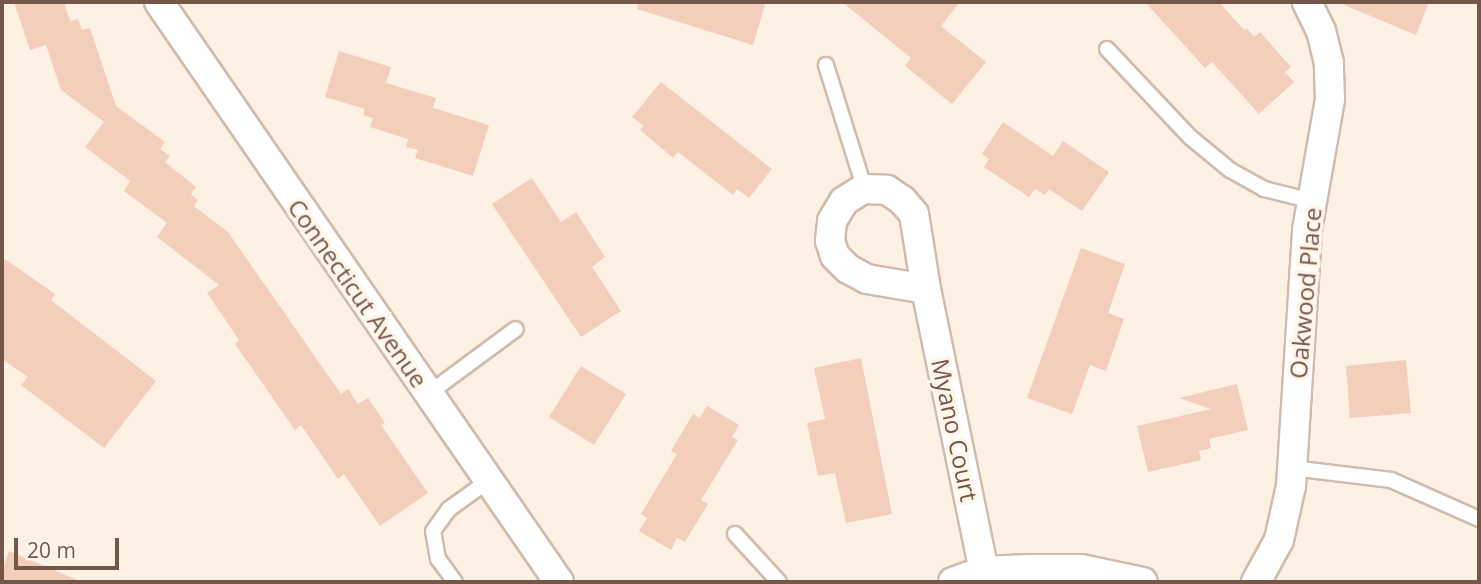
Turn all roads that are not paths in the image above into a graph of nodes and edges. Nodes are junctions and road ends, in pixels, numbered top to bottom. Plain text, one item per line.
1 (159, 2) edge
2 (1307, 2) edge
3 (1107, 50) dead end
4 (826, 65) dead end
5 (865, 190) junction
6 (1313, 201) junction
7 (926, 289) junction
8 (516, 329) dead end
9 (428, 394) junction
10 (1292, 468) junction
11 (488, 481) junction
12 (1479, 519) edge
13 (735, 534) dead end
14 (985, 570) junction
15 (455, 582) edge
16 (559, 582) edge
17 (779, 582) edge
18 (953, 582) edge
19 (1143, 582) edge
20 (1256, 582) edge

1 - 9 street, Connecticut Avenue
2 - 6 street, Oakwood Place
3 - 6 lane
4 - 5 lane
5 - 7 street, Myano Court
5 - 7 street
6 - 10 street, Oakwood Place
7 - 14 street, Myano Court
8 - 9 lane
9 - 11 street, Connecticut Avenue
10 - 12 lane
10 - 20 street, Oakwood Place
11 - 15 lane
11 - 16 street, Connecticut Avenue
13 - 17 lane
14 - 18 street
14 - 19 street

